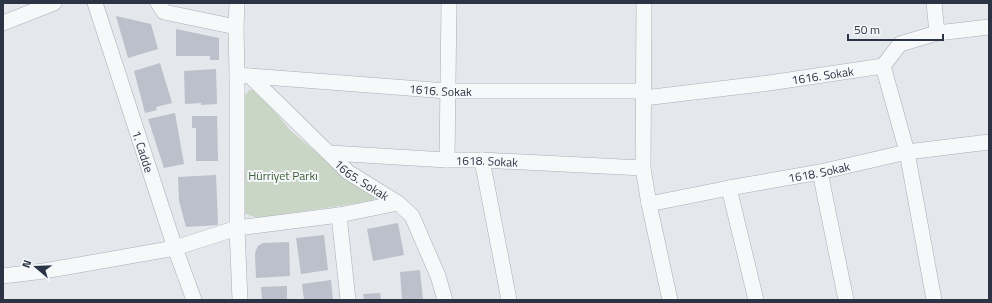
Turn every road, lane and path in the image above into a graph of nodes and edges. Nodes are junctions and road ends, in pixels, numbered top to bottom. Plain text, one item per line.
1 (54, 3) edge
2 (95, 3) edge
3 (158, 3) edge
4 (237, 3) edge
5 (449, 3) edge
6 (644, 3) edge
7 (934, 3) edge
8 (3, 22) edge
9 (989, 26) edge
10 (236, 27) junction
11 (937, 33) junction
12 (883, 66) junction
13 (244, 76) junction
14 (447, 91) junction
15 (644, 94) junction
16 (989, 142) edge
17 (908, 152) junction
18 (330, 153) junction
19 (447, 160) junction
20 (482, 160) junction
21 (643, 168) junction
22 (820, 172) junction
23 (729, 188) junction
24 (398, 203) junction
25 (650, 204) junction
26 (339, 215) junction
27 (237, 228) junction
28 (175, 248) junction
29 (3, 276) edge
30 (194, 300) edge
31 (240, 300) edge
32 (348, 300) edge
33 (445, 300) edge
34 (508, 300) edge
35 (670, 300) edge
36 (756, 300) edge
37 (846, 300) edge
38 (934, 300) edge

1 - 8 street
2 - 28 street, 1. Cadde
3 - 10 street
4 - 10 street
5 - 14 street
6 - 15 street
7 - 11 street
9 - 11 street
10 - 13 street
11 - 12 street
12 - 15 street, 1616. Sokak
12 - 17 street
13 - 14 street, 1616. Sokak
13 - 18 street, 1665. Sokak
13 - 27 street
14 - 15 street, 1616. Sokak
14 - 19 street
15 - 21 street
16 - 17 street, 1618. Sokak
17 - 22 street, 1618. Sokak
17 - 38 street
18 - 19 street, 1618. Sokak
18 - 24 street, 1665. Sokak
19 - 20 street, 1618. Sokak
20 - 21 street, 1618. Sokak
20 - 34 street
21 - 25 street
22 - 23 street, 1618. Sokak
22 - 37 street
23 - 25 street, 1618. Sokak
23 - 36 street
24 - 26 street
24 - 33 street, 1665. Sokak
25 - 35 street
26 - 27 street
26 - 32 street
27 - 28 street
27 - 31 street
28 - 29 street
28 - 30 street, 1. Cadde

